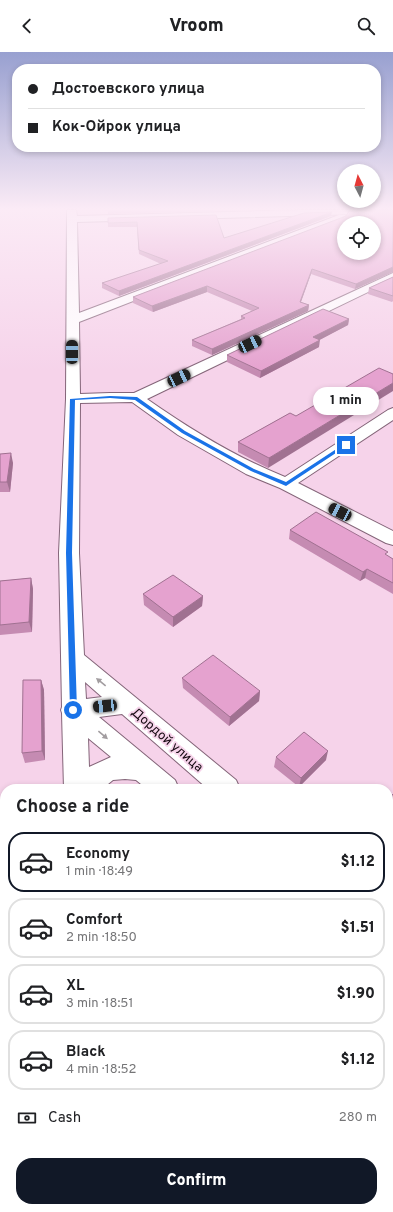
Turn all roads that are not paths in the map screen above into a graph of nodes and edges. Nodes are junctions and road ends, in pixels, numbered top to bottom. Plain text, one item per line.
1 (72, 264) edge
2 (218, 264) edge
3 (393, 276) edge
4 (72, 320) junction
5 (136, 398) junction
6 (73, 399) junction
7 (393, 413) edge
8 (286, 484) junction
9 (393, 539) edge
10 (72, 658) junction
11 (128, 704) junction
12 (73, 710) junction
13 (144, 769) junction
14 (77, 784) edge
15 (89, 784) edge
16 (160, 784) edge
17 (221, 784) edge

1 - 4 street
2 - 4 street
3 - 5 street
4 - 6 street
5 - 6 street
5 - 8 street
6 - 10 street
7 - 8 street
8 - 9 street
11 -> 10 street, Дордой улица
10 - 12 street
11 - 12 street
11 - 17 street, Дордой улица
12 -> 13 street
12 - 14 street
13 - 15 street
13 - 16 street

